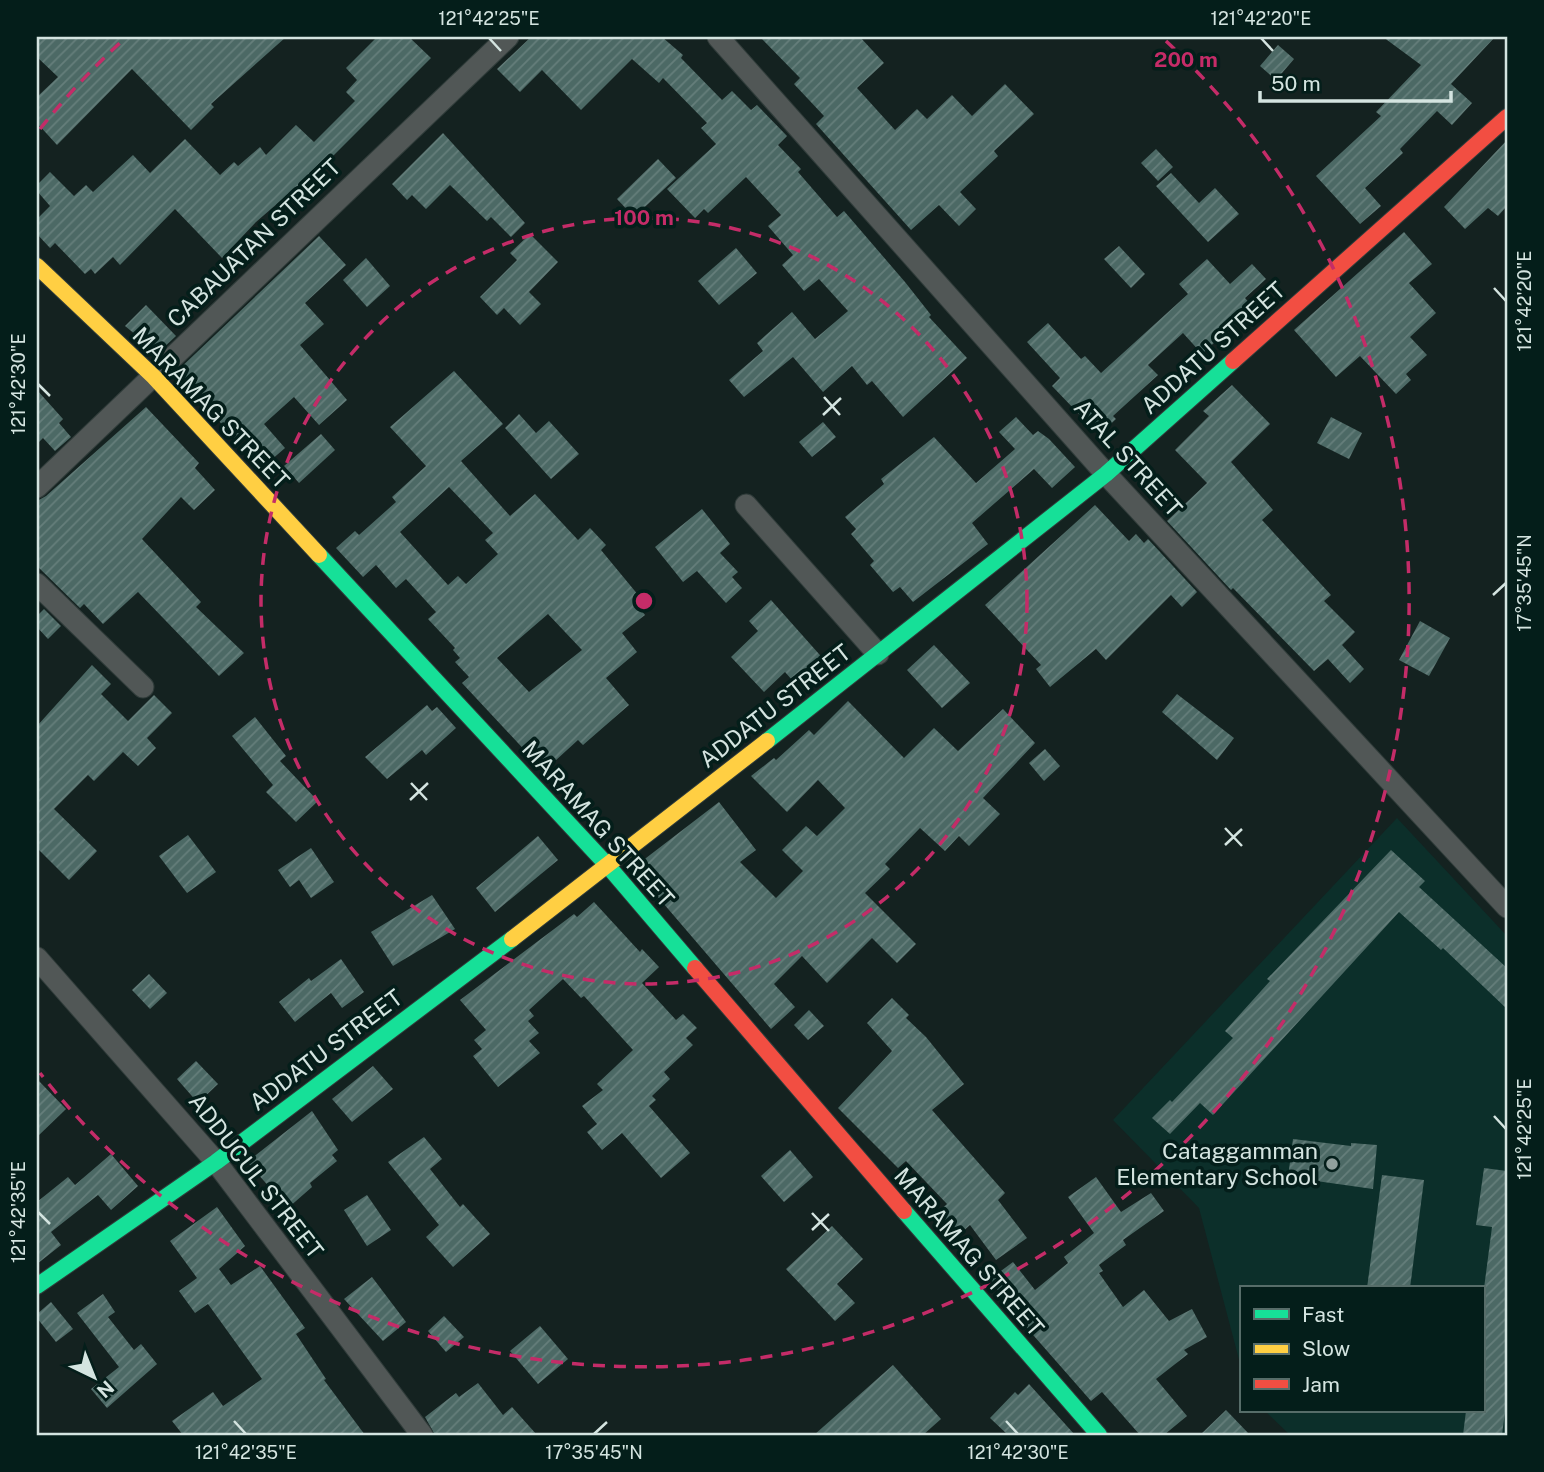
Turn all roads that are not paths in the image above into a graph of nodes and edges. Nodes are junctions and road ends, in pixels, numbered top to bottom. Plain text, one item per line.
1 (508, 37) edge
2 (718, 37) edge
3 (1507, 117) edge
4 (37, 265) edge
5 (154, 377) junction
6 (1106, 474) junction
7 (37, 487) edge
8 (746, 505) dead end
9 (37, 584) edge
10 (878, 654) junction
11 (143, 687) dead end
12 (608, 866) junction
13 (1507, 908) edge
14 (37, 958) edge
15 (216, 1162) junction
16 (37, 1286) edge
17 (422, 1435) edge
18 (1099, 1435) edge

1 - 5 street, CABAUATAN STREET
2 - 6 street, ATAL STREET
3 - 6 street, ADDATU STREET
4 - 5 street, MARAMAG STREET
5 - 7 street, CABAUATAN STREET
5 - 12 street, MARAMAG STREET
6 - 10 street, ADDATU STREET
6 - 13 street, ATAL STREET
8 - 10 street
9 - 11 street
10 - 12 street, ADDATU STREET
12 - 15 street, ADDATU STREET
12 - 18 street, MARAMAG STREET
14 - 15 street, ADDUCUL STREET
15 - 16 street, ADDATU STREET
15 - 17 street, ADDUCUL STREET

